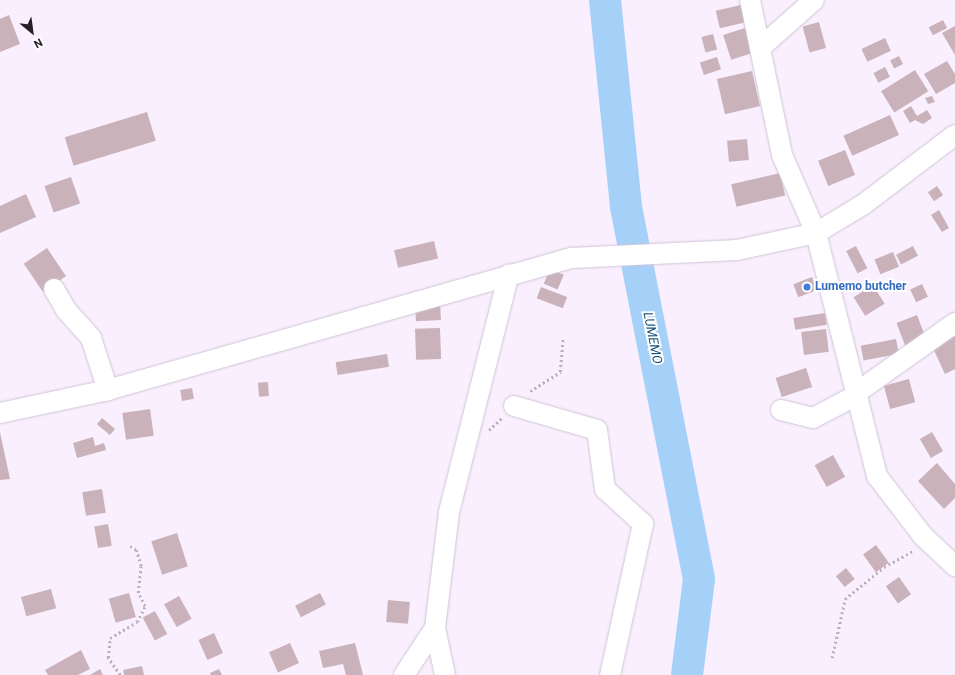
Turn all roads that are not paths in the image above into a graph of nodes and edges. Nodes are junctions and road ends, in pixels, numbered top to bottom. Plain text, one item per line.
1 (750, 0) edge
2 (814, 0) edge
3 (760, 48) junction
4 (955, 135) edge
5 (816, 233) junction
6 (509, 274) junction
7 (54, 289) dead end
8 (955, 323) edge
9 (108, 390) junction
10 (856, 394) junction
11 (514, 406) dead end
12 (781, 410) dead end
13 (0, 413) edge
14 (955, 566) edge
15 (435, 628) junction
16 (404, 675) edge
17 (445, 675) edge
18 (610, 675) edge

1 - 3 street
2 - 3 street
3 - 5 street
4 - 5 street
5 - 6 street
5 - 10 street
6 - 9 street
6 - 15 street
7 - 9 street
8 - 10 street
9 - 13 street
10 - 12 street
10 - 14 street
11 - 18 street
15 - 16 street
15 - 17 street

